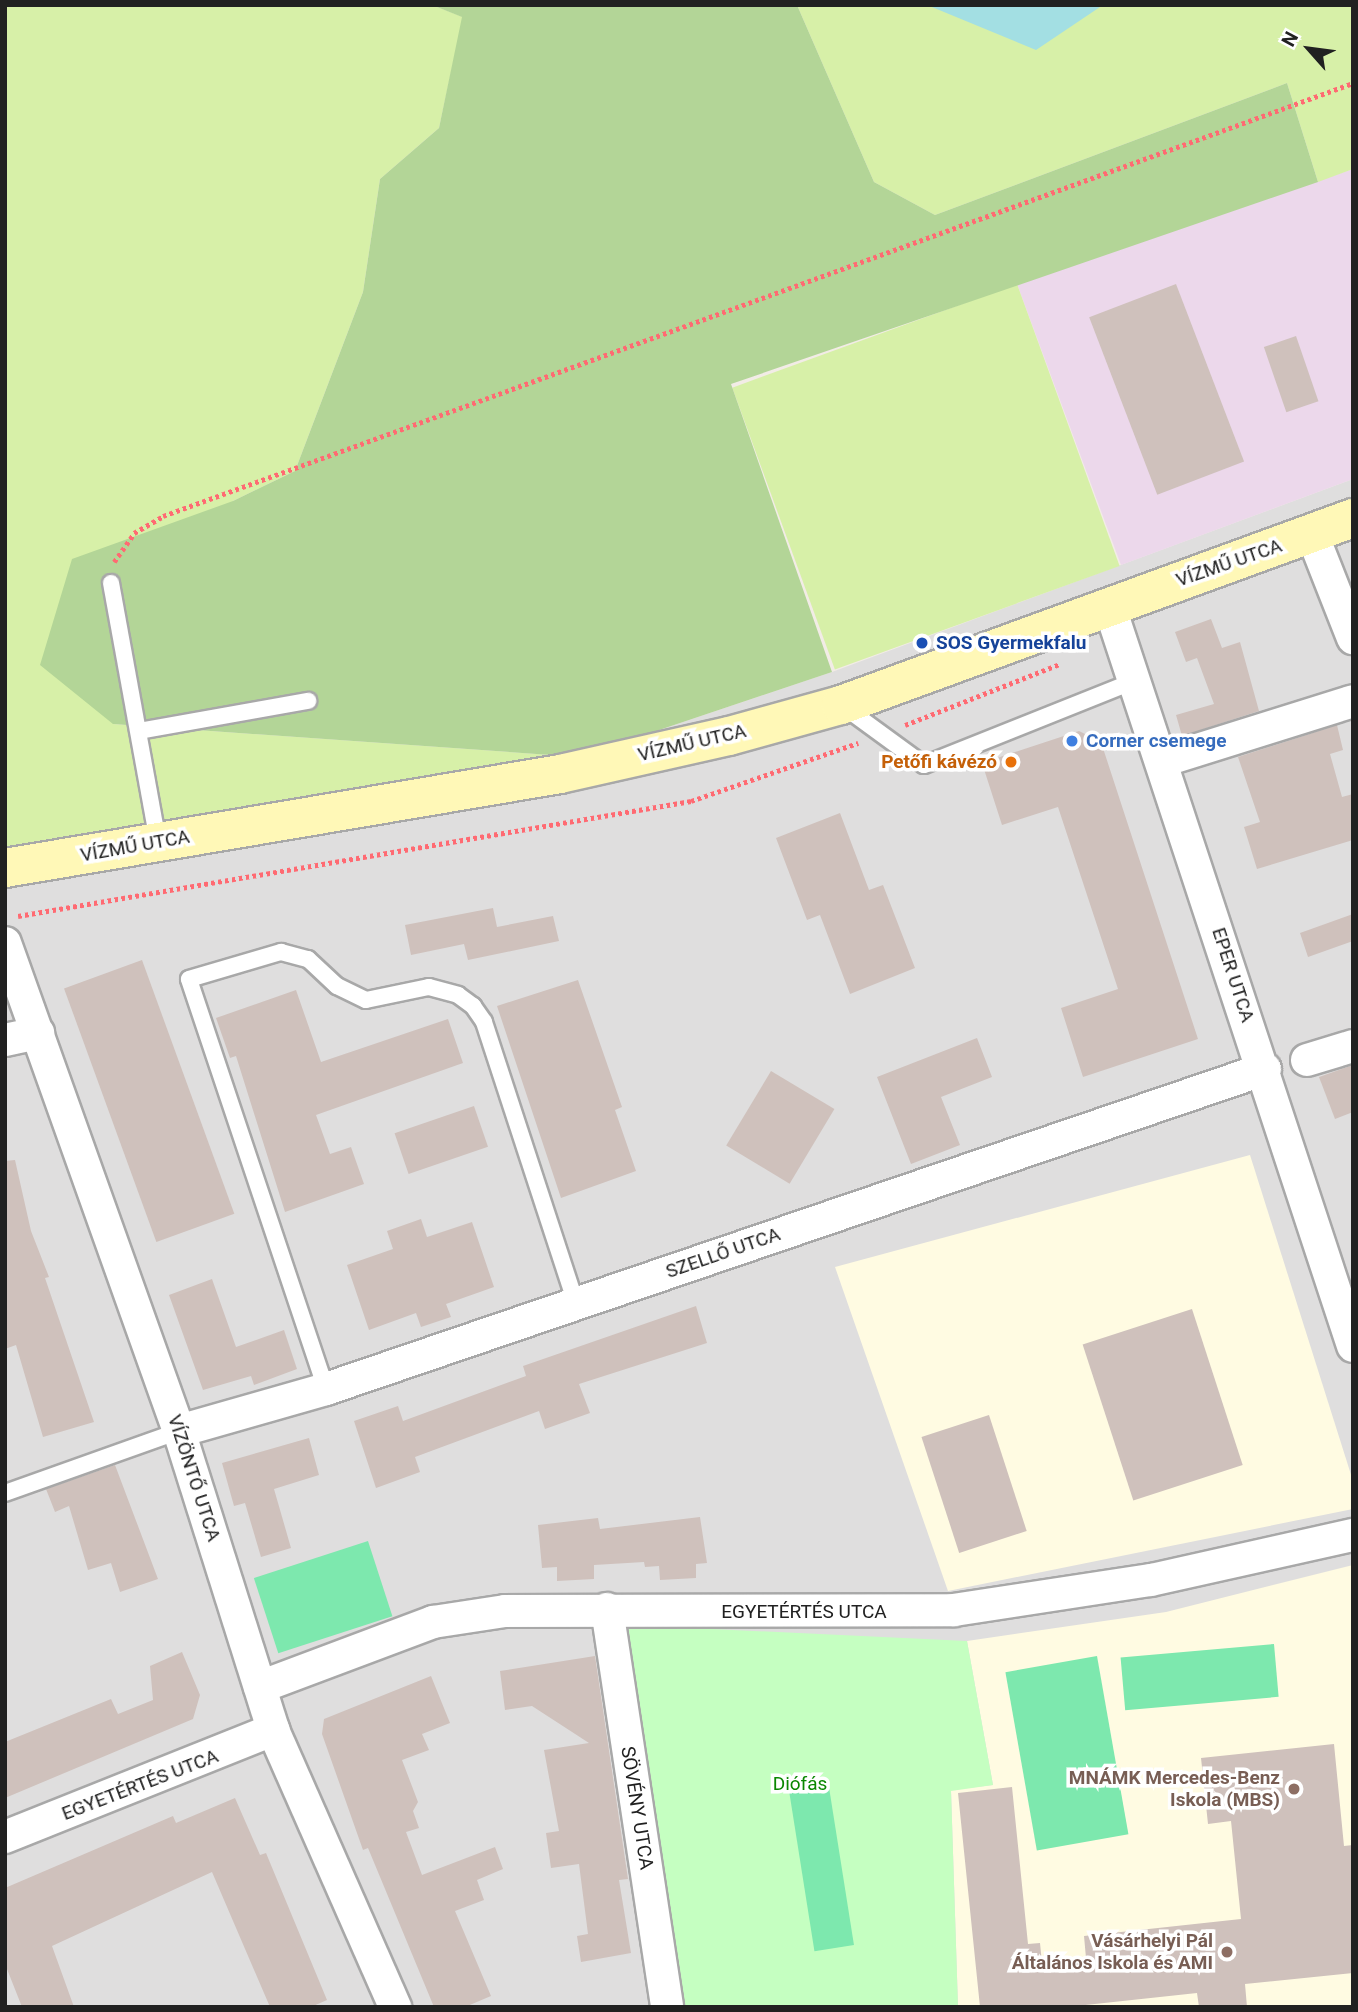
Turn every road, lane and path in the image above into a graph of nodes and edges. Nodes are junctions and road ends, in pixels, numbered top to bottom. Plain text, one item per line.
1 (1353, 83) edge
2 (1353, 518) edge
3 (1312, 534) junction
4 (111, 583) joint
5 (1109, 605) junction
6 (1353, 638) edge
7 (1134, 681) junction
8 (308, 701) dead end
9 (1353, 701) edge
10 (841, 705) junction
11 (139, 731) junction
12 (1162, 761) junction
13 (158, 842) junction
14 (5, 869) edge
15 (5, 943) edge
16 (37, 1034) junction
17 (5, 1040) edge
18 (1353, 1046) edge
19 (1307, 1060) dead end
20 (1265, 1069) junction
21 (576, 1303) junction
22 (1353, 1346) edge
23 (326, 1389) junction
24 (179, 1431) junction
25 (5, 1493) edge
26 (1353, 1535) edge
27 (607, 1609) junction
28 (260, 1687) junction
29 (274, 1730) junction
30 (5, 1838) edge
31 (395, 2007) edge
32 (667, 2007) edge

1 - 4 path
2 - 3 main road, VÍZMŰ UTCA
3 - 5 main road, VÍZMŰ UTCA
3 - 6 street
4 - 11 lane
5 - 7 street, EPER UTCA
5 - 10 main road, VÍZMŰ UTCA
7 - 10 lane
7 - 12 street, EPER UTCA
8 - 11 lane
9 - 12 street
10 - 13 main road, VÍZMŰ UTCA
11 - 13 lane
12 - 20 street, EPER UTCA
13 - 14 main road, VÍZMŰ UTCA
15 - 16 street, VÍZÖNTŐ UTCA
16 - 17 street
16 - 24 street, VÍZÖNTŐ UTCA
18 - 19 street
20 - 21 street, SZELLŐ UTCA
20 - 22 street, EPER UTCA
21 - 23 street, SZELLŐ UTCA
21 - 23 lane
23 - 24 street, SZELLŐ UTCA
24 - 25 lane
24 - 28 street, VÍZÖNTŐ UTCA
26 - 27 street, EGYETÉRTÉS UTCA
27 - 28 street, EGYETÉRTÉS UTCA
27 - 32 street, SÖVÉNY UTCA
28 - 29 street, VÍZÖNTŐ UTCA
29 - 30 street, EGYETÉRTÉS UTCA
29 - 31 street, VÍZÖNTŐ UTCA

